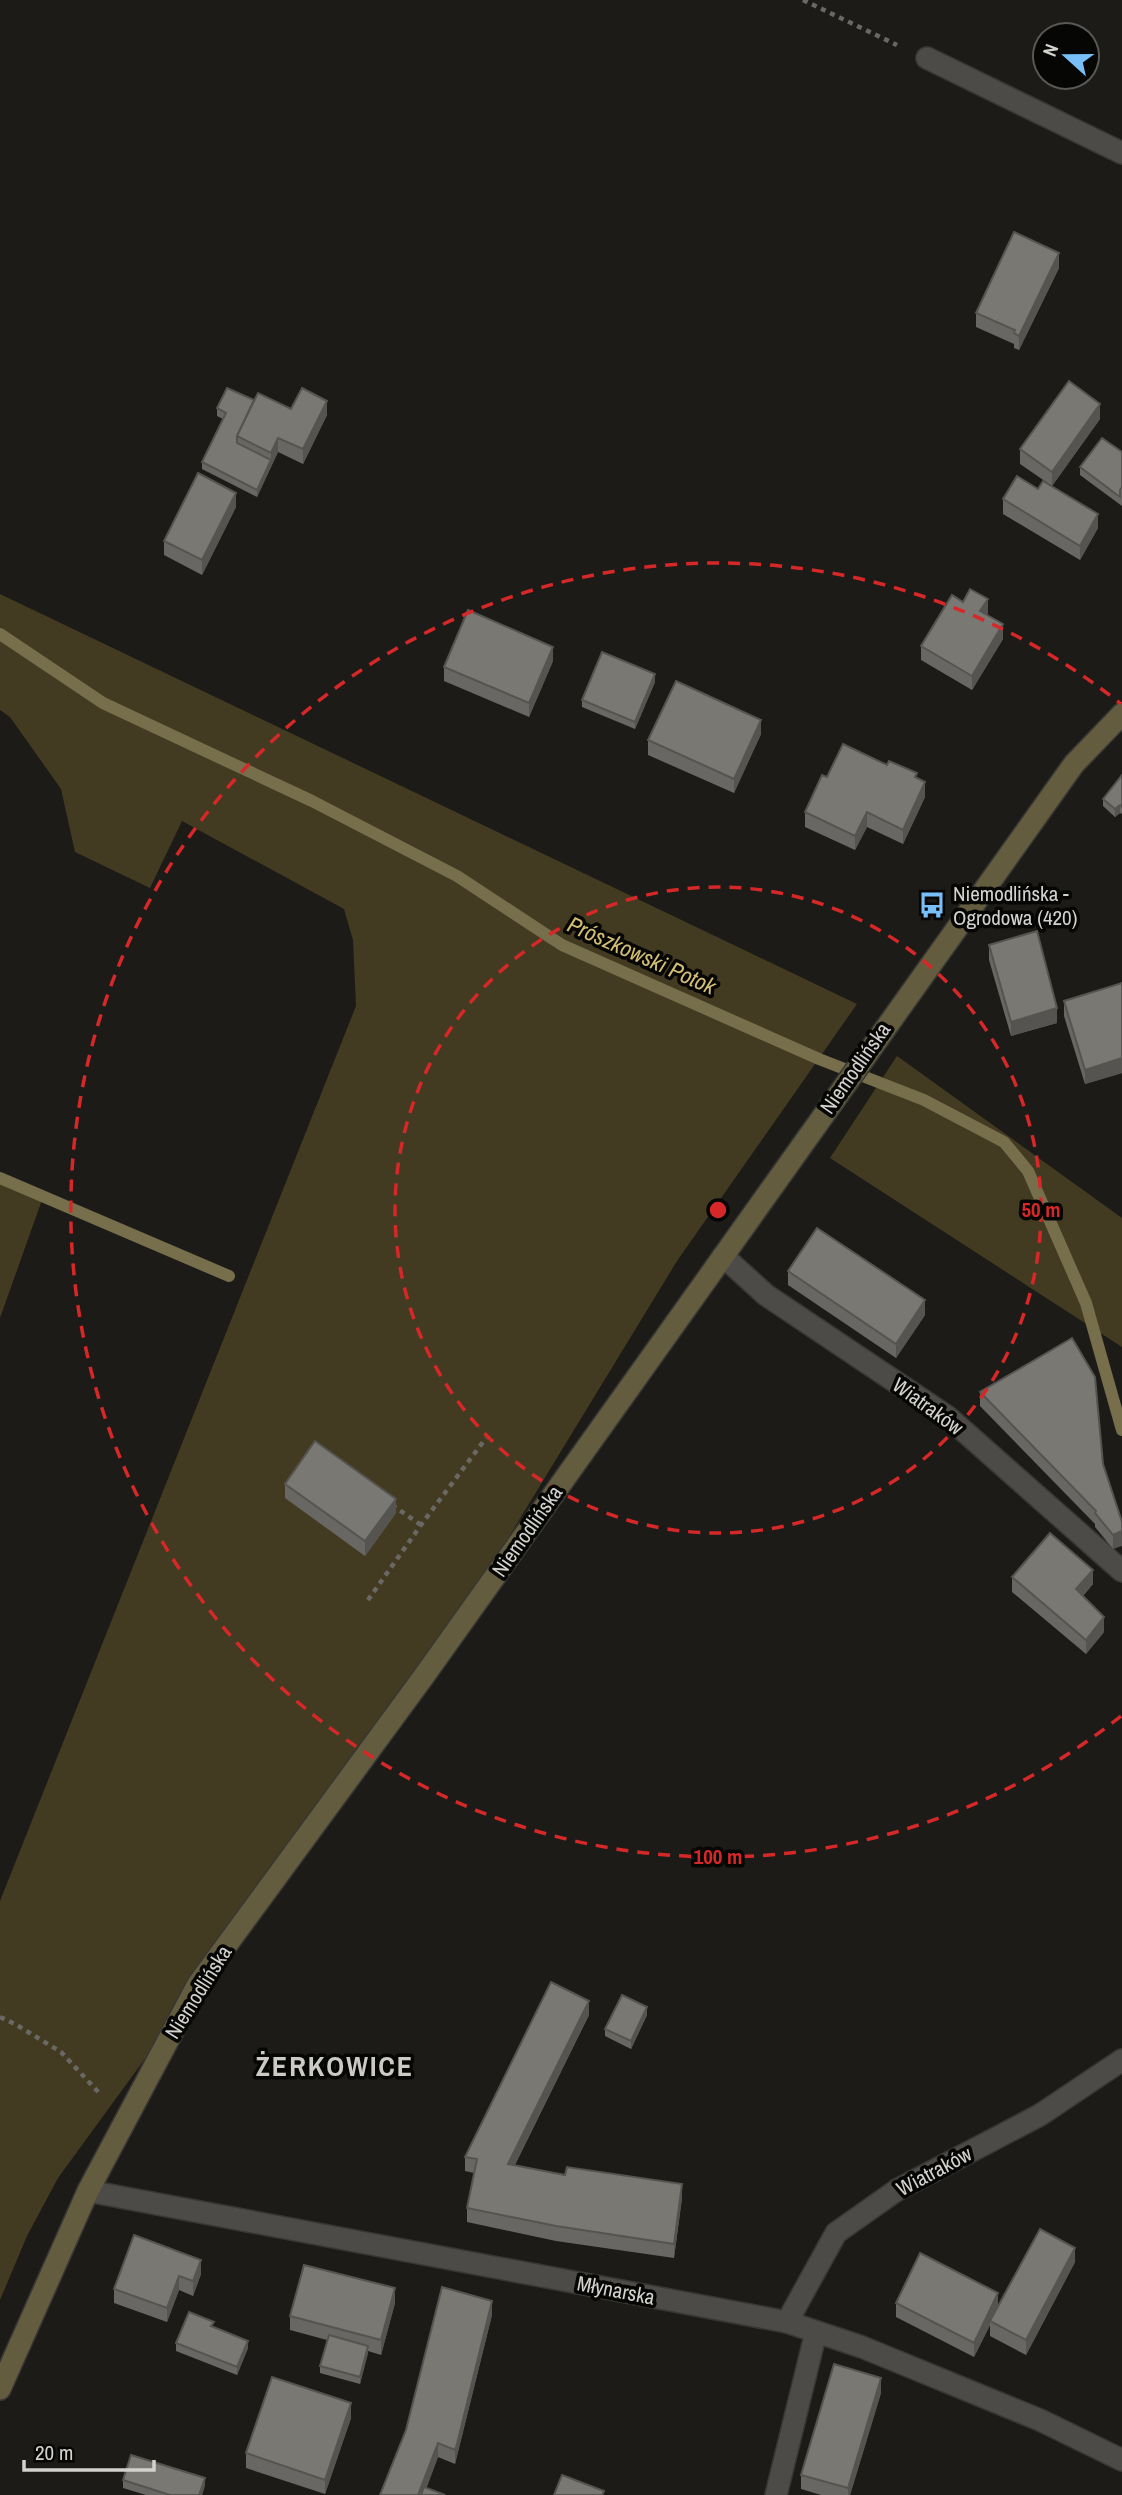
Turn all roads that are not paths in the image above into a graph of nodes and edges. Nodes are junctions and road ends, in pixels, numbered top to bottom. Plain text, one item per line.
1 (926, 58) road end
2 (1122, 153) edge
3 (1122, 714) edge
4 (723, 1256) junction
5 (1122, 1571) edge
6 (1122, 2060) edge
7 (88, 2191) junction
8 (787, 2322) junction
9 (816, 2333) junction
10 (0, 2389) edge
11 (1122, 2460) edge
12 (776, 2495) edge

1 - 2 street
3 - 4 main road, Niemodlińska
4 - 5 street, Wiatraków
4 - 7 main road, Niemodlińska
6 - 8 street, Wiatraków
7 - 8 street, Młynarska
7 - 10 main road, Niemodlińska
8 - 9 street, Młynarska
9 - 11 street, Młynarska
9 - 12 street

